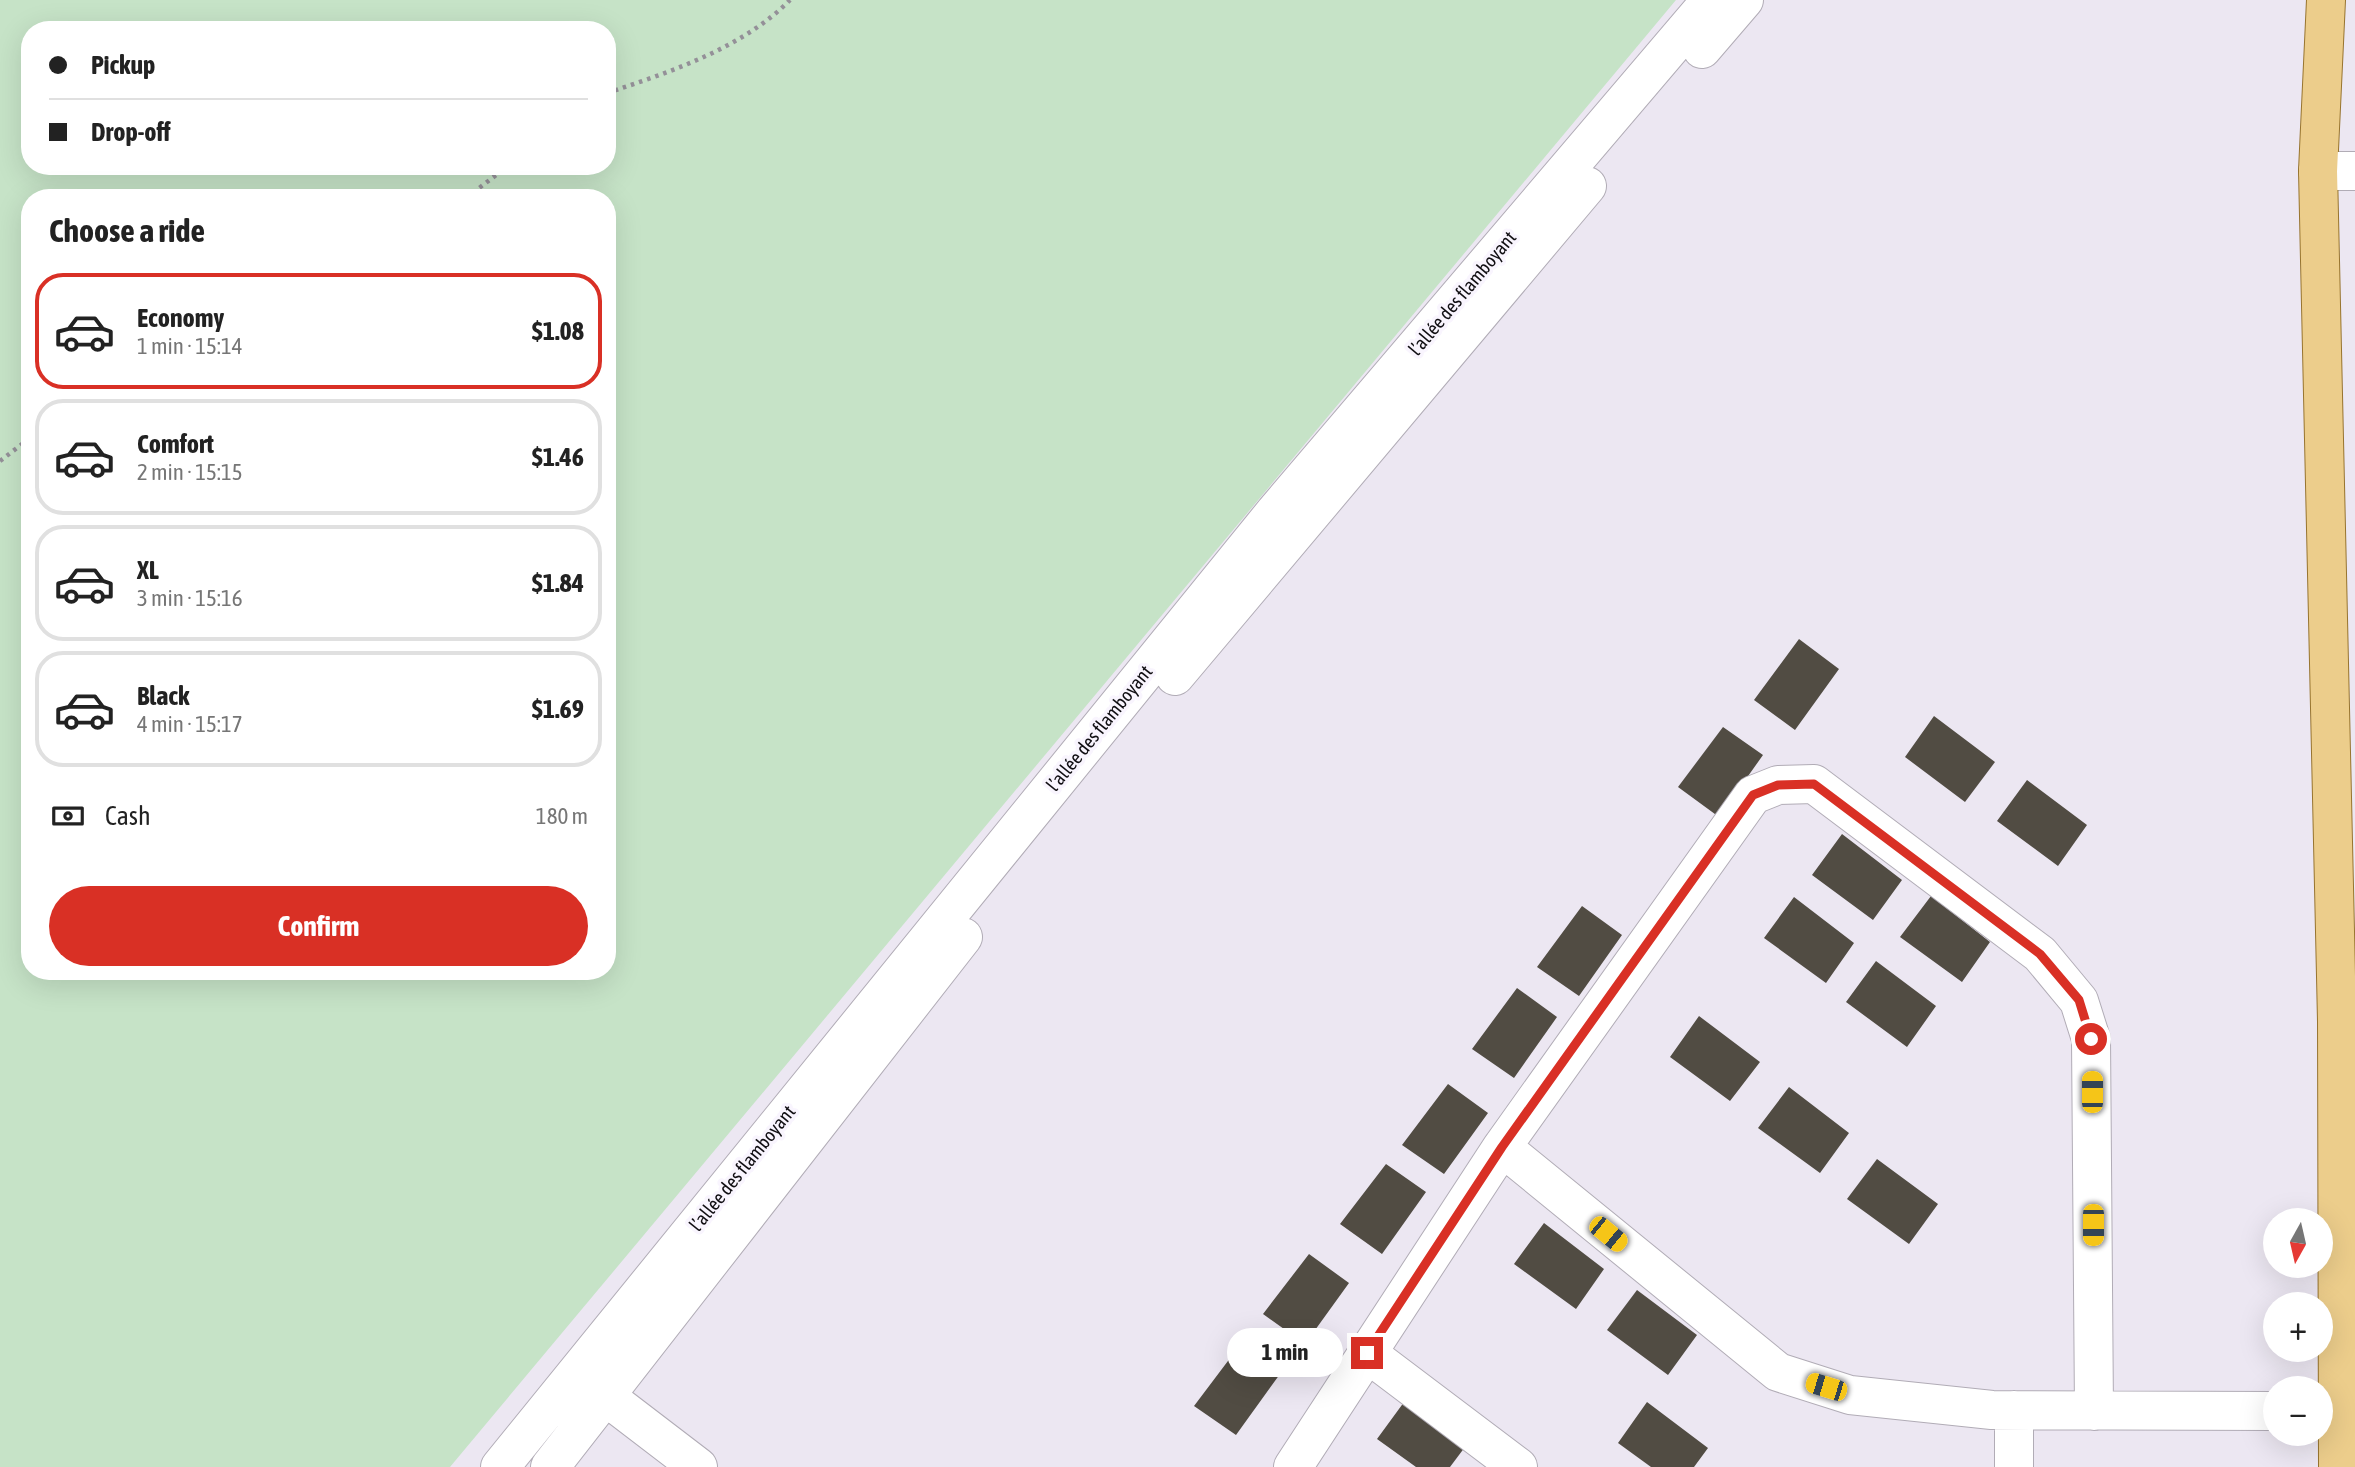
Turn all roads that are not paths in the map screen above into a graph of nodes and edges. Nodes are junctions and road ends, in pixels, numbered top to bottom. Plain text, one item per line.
1 (1711, 0) edge
2 (1744, 0) edge
3 (2326, 0) edge
4 (2337, 171) edge
5 (2346, 1023) edge
6 (1502, 1147) junction
7 (1367, 1353) junction
8 (2331, 1376) edge
9 (590, 1384) junction
10 (2014, 1410) junction
11 (2094, 1411) junction
12 (2263, 1411) edge
13 (2333, 1436) edge
14 (500, 1467) edge
15 (550, 1467) edge
16 (698, 1467) edge
17 (1293, 1467) edge
18 (1518, 1467) edge
19 (2014, 1467) edge
20 (2338, 1467) edge

1 - 9 street, l’allée des flamboyant
2 - 9 street, l’allée des flamboyant
3 - 4 main road
4 - 5 main road
5 - 8 main road
6 - 7 street
6 - 10 street
6 - 11 street
7 - 17 street
7 - 18 street
9 - 14 street, l’allée des flamboyant
9 - 15 street, l’allée des flamboyant
9 - 16 street
10 - 11 street
10 - 19 street
11 - 12 street
13 - 20 main road

